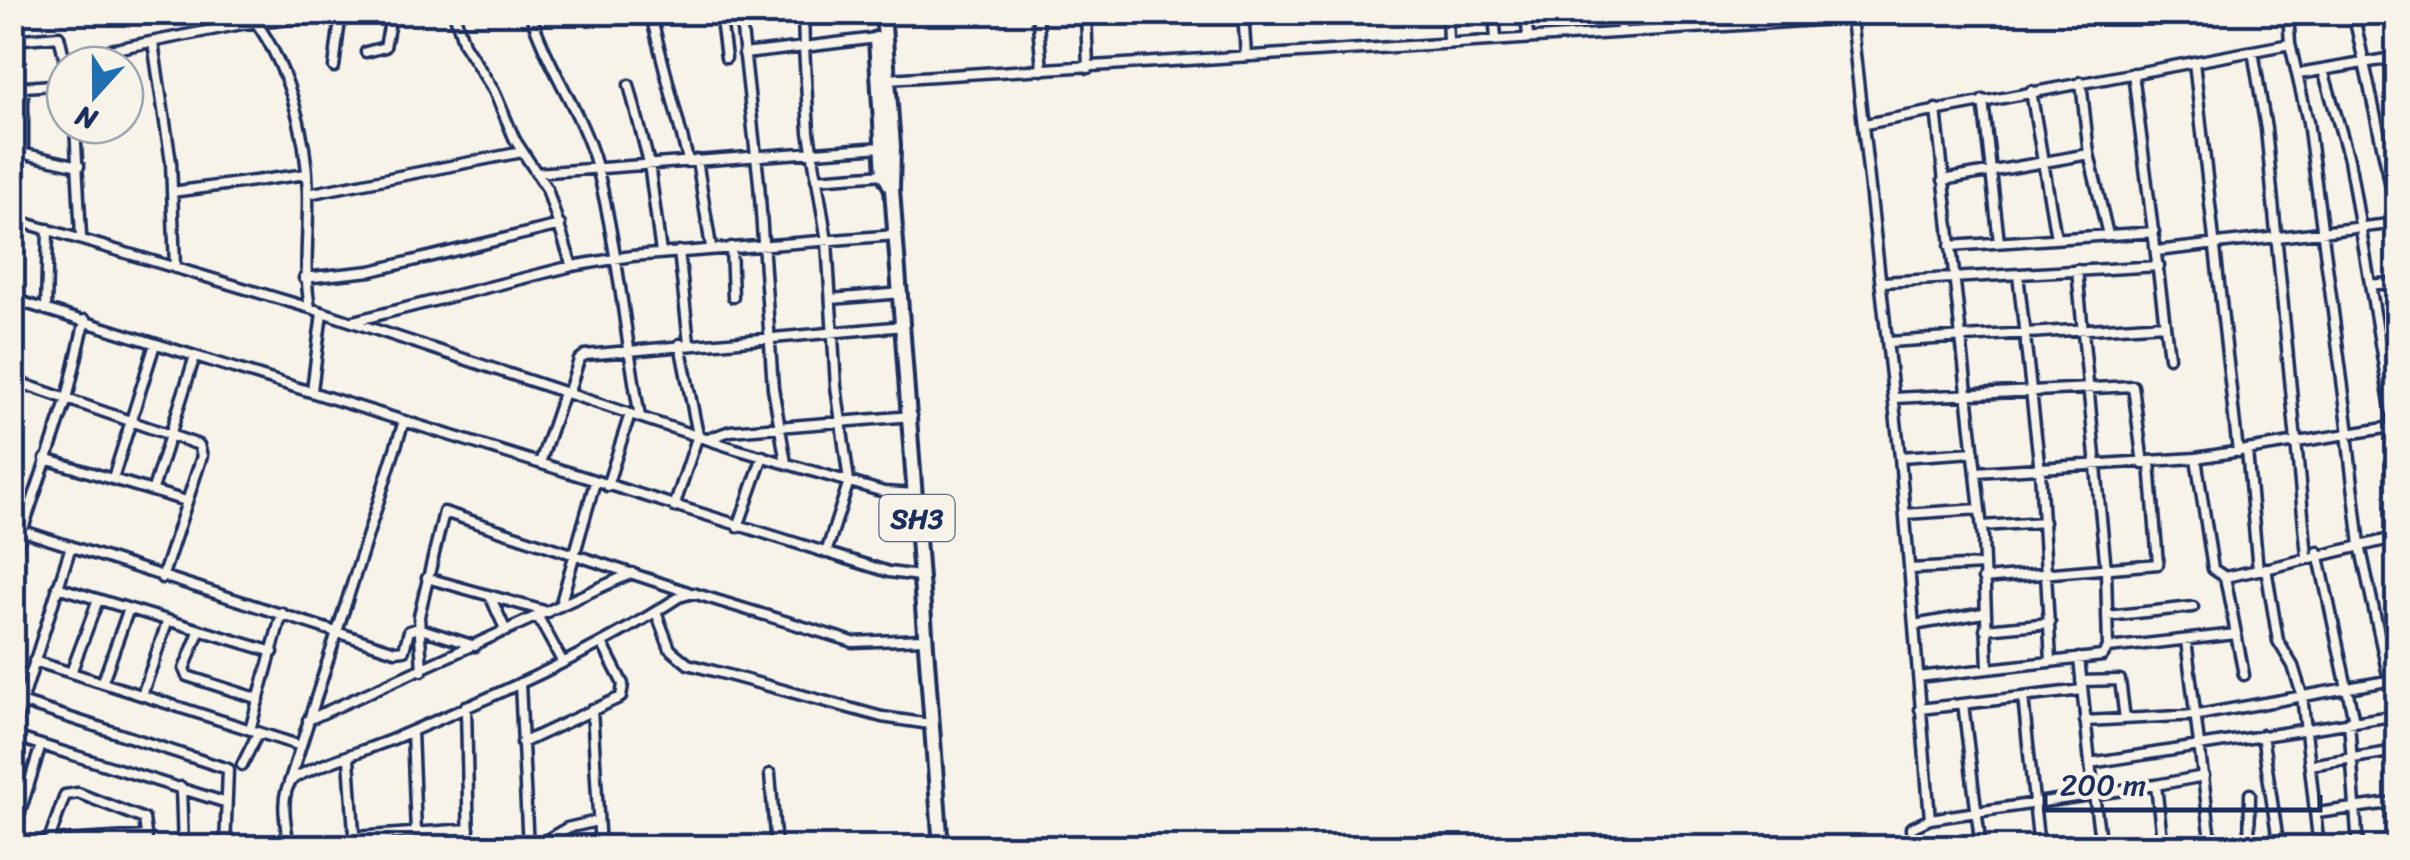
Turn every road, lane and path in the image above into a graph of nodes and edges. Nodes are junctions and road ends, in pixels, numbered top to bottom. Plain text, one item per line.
1 (248, 12) edge
2 (392, 12) edge
3 (454, 12) edge
4 (530, 12) edge
5 (650, 12) edge
6 (720, 12) edge
7 (740, 12) edge
8 (803, 12) edge
9 (875, 12) edge
10 (883, 12) edge
11 (1037, 12) edge
12 (1086, 12) edge
13 (1243, 12) edge
14 (1447, 12) edge
15 (1494, 12) edge
16 (1526, 12) edge
17 (1616, 12) edge
18 (1661, 12) edge
19 (2288, 12) edge
20 (2353, 12) edge
21 (341, 13) edge
22 (1851, 15) edge
23 (1806, 17) edge
24 (257, 22) junction
25 (1660, 29) junction
26 (1622, 32) junction
27 (1528, 37) junction
28 (876, 38) junction
29 (1496, 39) junction
30 (12, 40) edge
31 (1448, 42) junction
32 (153, 43) junction
33 (2290, 44) junction
34 (61, 45) edge
35 (144, 45) edge
36 (804, 48) junction
37 (2253, 51) junction
38 (366, 52) dead end
39 (744, 54) junction
40 (1246, 56) junction
41 (2398, 57) edge
42 (726, 58) dead end
43 (2194, 62) junction
44 (2362, 63) junction
45 (334, 67) dead end
46 (1088, 68) junction
47 (1042, 70) junction
48 (2323, 70) junction
49 (2133, 73) junction
50 (2299, 74) junction
51 (888, 79) junction
52 (2081, 82) junction
53 (45, 85) edge
54 (629, 86) dead end
55 (23, 87) junction
56 (12, 88) edge
57 (2031, 91) junction
58 (1983, 100) junction
59 (1936, 110) junction
60 (1865, 124) junction
61 (77, 145) edge
62 (882, 147) junction
63 (18, 152) edge
64 (522, 152) junction
65 (812, 152) junction
66 (756, 154) junction
67 (2089, 154) junction
68 (692, 160) junction
69 (2044, 162) junction
70 (649, 163) junction
71 (79, 166) junction
72 (597, 168) junction
73 (1990, 172) junction
74 (536, 173) junction
75 (307, 174) junction
76 (889, 174) junction
77 (816, 179) junction
78 (1943, 180) junction
79 (172, 192) junction
80 (308, 194) junction
81 (12, 218) edge
82 (2398, 221) edge
83 (560, 225) junction
84 (48, 229) junction
85 (2360, 229) junction
86 (2154, 232) junction
87 (2322, 233) junction
88 (2108, 235) junction
89 (81, 236) junction
90 (896, 236) junction
91 (2056, 238) junction
92 (2276, 238) junction
93 (827, 241) junction
94 (2000, 242) junction
95 (763, 245) junction
96 (1950, 246) junction
97 (2214, 246) junction
98 (710, 247) junction
99 (730, 248) junction
100 (679, 250) junction
101 (2156, 251) junction
102 (662, 253) junction
103 (615, 259) junction
104 (572, 266) junction
105 (2159, 266) junction
106 (175, 268) junction
107 (2077, 270) junction
108 (2018, 274) junction
109 (304, 278) junction
110 (1954, 278) junction
111 (1883, 282) junction
112 (2398, 282) edge
113 (2370, 286) junction
114 (902, 293) junction
115 (733, 298) dead end
116 (831, 299) junction
117 (15, 300) edge
118 (310, 308) junction
119 (46, 310) junction
120 (322, 313) junction
121 (85, 320) junction
122 (351, 322) junction
123 (2165, 324) junction
124 (904, 326) junction
125 (2081, 330) junction
126 (833, 331) junction
127 (2025, 332) junction
128 (768, 336) junction
129 (1960, 336) junction
130 (1889, 342) junction
131 (155, 344) junction
132 (684, 344) junction
133 (628, 352) junction
134 (195, 356) junction
135 (2169, 357) dead end
136 (12, 362) edge
137 (12, 380) edge
138 (2085, 388) junction
139 (312, 390) junction
140 (2031, 391) junction
141 (566, 393) junction
142 (1967, 396) junction
143 (1894, 398) junction
144 (67, 399) junction
145 (630, 414) junction
146 (912, 416) junction
147 (640, 418) junction
148 (131, 420) junction
149 (404, 421) junction
150 (840, 422) junction
151 (780, 426) junction
152 (2396, 426) edge
153 (172, 432) junction
154 (2348, 433) junction
155 (703, 437) junction
156 (2296, 442) junction
157 (2398, 450) edge
158 (1974, 452) junction
159 (2242, 452) junction
160 (763, 456) junction
161 (1900, 458) junction
162 (2196, 458) junction
163 (46, 459) junction
164 (540, 463) junction
165 (786, 463) junction
166 (2147, 464) junction
167 (2094, 468) junction
168 (2040, 471) junction
169 (1976, 472) junction
170 (114, 476) junction
171 (595, 482) junction
172 (849, 482) junction
173 (607, 486) junction
174 (153, 489) junction
175 (916, 494) junction
176 (186, 500) junction
177 (674, 506) junction
178 (1980, 509) junction
179 (1905, 514) junction
180 (2044, 522) junction
181 (1982, 526) junction
182 (738, 527) junction
183 (23, 531) junction
184 (2398, 537) edge
185 (2360, 545) junction
186 (71, 546) junction
187 (2318, 552) junction
188 (826, 553) junction
189 (573, 555) junction
190 (2307, 556) junction
191 (12, 561) edge
192 (1983, 565) junction
193 (1910, 569) junction
194 (2262, 569) junction
195 (2106, 570) junction
196 (632, 574) junction
197 (2047, 574) junction
198 (919, 576) junction
199 (2225, 577) junction
200 (162, 578) junction
201 (427, 578) junction
202 (1983, 580) junction
203 (58, 586) junction
204 (693, 593) junction
205 (490, 596) junction
206 (98, 600) junction
207 (560, 606) junction
208 (2193, 606) dead end
209 (128, 611) junction
210 (548, 612) junction
211 (656, 612) junction
212 (282, 613) junction
213 (1983, 614) junction
214 (2107, 616) junction
215 (538, 617) junction
216 (167, 623) junction
217 (2050, 623) junction
218 (1914, 625) junction
219 (418, 628) junction
220 (1984, 629) junction
221 (198, 632) junction
222 (506, 632) junction
223 (333, 634) junction
224 (2236, 634) junction
225 (924, 639) junction
226 (2186, 640) junction
227 (602, 644) junction
228 (476, 646) junction
229 (2108, 648) junction
230 (273, 652) junction
231 (2079, 658) junction
232 (34, 660) junction
233 (2051, 660) junction
234 (562, 661) junction
235 (1988, 667) junction
236 (12, 670) edge
237 (72, 670) junction
238 (422, 670) junction
239 (2244, 675) dead end
240 (29, 676) junction
241 (1918, 677) junction
242 (2393, 680) edge
243 (103, 681) junction
244 (520, 684) junction
245 (2082, 686) junction
246 (2346, 687) junction
247 (142, 695) junction
248 (2302, 696) junction
249 (2023, 697) junction
250 (259, 699) junction
251 (21, 702) junction
252 (1963, 704) junction
253 (466, 706) junction
254 (592, 709) junction
255 (1920, 709) junction
256 (2198, 714) junction
257 (2398, 715) edge
258 (2125, 719) junction
259 (308, 720) junction
260 (2086, 721) junction
261 (2352, 721) junction
262 (930, 724) junction
263 (2304, 728) junction
264 (254, 731) junction
265 (412, 732) junction
266 (12, 735) edge
267 (2262, 735) junction
268 (522, 743) junction
269 (40, 745) junction
270 (298, 745) junction
271 (2202, 746) junction
272 (2390, 752) dead end
273 (2351, 758) junction
274 (349, 759) junction
275 (2090, 762) junction
276 (2310, 764) junction
277 (242, 766) dead end
278 (770, 774) dead end
279 (2204, 776) junction
280 (289, 783) junction
281 (2156, 785) junction
282 (181, 787) junction
283 (2250, 794) dead end
284 (2093, 795) junction
285 (224, 802) junction
286 (2397, 802) edge
287 (2034, 803) junction
288 (2355, 808) junction
289 (1976, 812) junction
290 (2317, 813) junction
291 (1930, 819) junction
292 (597, 821) junction
293 (469, 829) junction
294 (416, 833) junction
295 (147, 836) junction
296 (48, 840) junction
297 (12, 841) edge
298 (355, 842) edge
299 (148, 848) edge
300 (183, 848) edge
301 (225, 848) edge
302 (290, 848) edge
303 (469, 848) edge
304 (530, 848) edge
305 (600, 848) edge
306 (776, 848) edge
307 (941, 848) edge
308 (1912, 848) edge
309 (1980, 848) edge
310 (2039, 848) edge
311 (2101, 848) edge
312 (2163, 848) edge
313 (2212, 848) edge
314 (2248, 848) edge
315 (2279, 848) edge
316 (2319, 848) edge
317 (2358, 848) edge

1 - 24 street
2 - 38 street
3 - 64 street
4 - 72 street
5 - 68 street
6 - 42 street
7 - 39 street
8 - 36 street
9 - 28 main road, SH3
10 - 51 main road, SH3
11 - 47 street
12 - 46 street
13 - 40 street
14 - 31 street
15 - 29 street
16 - 27 street
17 - 26 street
18 - 25 street
19 - 33 street
20 - 44 street
21 - 24 street
21 - 45 street
22 - 23 street
22 - 60 street
23 - 25 street
24 - 32 street
24 - 75 street
25 - 26 street
26 - 27 street
27 - 29 street
28 - 36 street
28 - 62 main road, SH3
29 - 31 street
30 - 34 street
31 - 40 street
32 - 35 street
32 - 79 street
33 - 37 street
33 - 50 street
36 - 39 street
36 - 65 street
37 - 43 street
37 - 92 street
39 - 66 street
40 - 46 street
41 - 44 street
43 - 49 street
43 - 97 street
44 - 48 street
44 - 82 street
46 - 47 street
47 - 51 street
48 - 50 street
48 - 85 street
49 - 52 street
49 - 86 street
50 - 87 street
51 - 76 main road, SH3
52 - 57 street
52 - 67 street
53 - 55 street
54 - 70 street
55 - 56 street
55 - 63 street
57 - 58 street
57 - 69 street
58 - 59 street
58 - 73 street
59 - 60 street
59 - 78 street
60 - 111 street
61 - 71 street
62 - 65 street
62 - 76 main road, SH3
63 - 71 street
64 - 74 street
64 - 80 street
65 - 66 street
65 - 77 street
66 - 68 street
66 - 95 street
67 - 69 street
67 - 88 street
68 - 70 street
68 - 98 street
69 - 73 street
69 - 91 street
70 - 72 street
70 - 102 street
71 - 89 street
72 - 74 street
72 - 103 street
73 - 78 street
73 - 94 street
74 - 83 street
75 - 79 street
75 - 80 street
76 - 77 street
76 - 90 main road, SH3
77 - 93 street
78 - 96 street
79 - 106 street
80 - 109 street
81 - 84 street
82 - 85 street
83 - 104 street
83 - 109 street
84 - 89 street
84 - 119 street
85 - 87 street
85 - 113 street
86 - 88 street
86 - 101 street
87 - 92 street
87 - 154 street
88 - 91 street
89 - 106 street
90 - 93 street
90 - 114 main road, SH3
91 - 94 street
92 - 97 street
92 - 156 street
93 - 95 street
93 - 116 street
94 - 96 street
95 - 99 street
95 - 128 street
96 - 110 street
97 - 101 street
97 - 159 street
98 - 99 street
98 - 100 street
99 - 115 street
100 - 102 street
100 - 132 street
101 - 105 street
102 - 103 street
103 - 104 street
103 - 133 street
104 - 122 street
105 - 107 street
105 - 123 street
106 - 118 street
107 - 108 street
107 - 125 street
108 - 110 street
108 - 127 street
109 - 118 street
110 - 111 street
110 - 129 street
111 - 130 street
112 - 113 street
113 - 152 street
114 - 116 street
114 - 124 main road, SH3
116 - 126 street
117 - 119 street
117 - 136 street
118 - 120 street
119 - 121 street
120 - 122 street
120 - 139 street
121 - 131 street
121 - 144 street
122 - 141 street
123 - 125 street
123 - 135 street
124 - 126 street
124 - 146 main road, SH3
125 - 127 street
125 - 138 street
126 - 128 street
126 - 150 street
127 - 129 street
127 - 140 street
128 - 132 street
128 - 151 street
129 - 130 street
129 - 142 street
130 - 143 street
131 - 134 street
131 - 148 street
132 - 133 street
132 - 155 street
133 - 141 street
133 - 147 street
134 - 139 street
134 - 153 street
137 - 144 street
138 - 140 street
138 - 166 street
138 - 167 street
139 - 149 street
140 - 142 street
140 - 168 street
141 - 145 street
141 - 164 street
142 - 143 street
142 - 158 street
143 - 161 street
144 - 148 street
144 - 163 street
145 - 147 street
145 - 173 street
146 - 150 street
146 - 175 main road, SH3
147 - 155 street
148 - 153 street
148 - 170 street
149 - 164 street
149 - 223 street
150 - 151 street
150 - 172 street
151 - 155 street
151 - 165 street
152 - 154 street
152 - 157 street
153 - 174 street
153 - 176 street
154 - 156 street
154 - 185 street
155 - 160 street
155 - 177 street
156 - 159 street
156 - 190 street
158 - 161 street
158 - 169 street
159 - 162 street
159 - 194 street
160 - 165 street
160 - 182 street
161 - 179 street
162 - 166 street
162 - 199 street
163 - 170 street
163 - 183 street
164 - 171 street
165 - 172 street
166 - 167 street
166 - 195 street
167 - 168 street
167 - 195 street
168 - 169 street
168 - 180 street
169 - 178 street
170 - 174 street
171 - 173 street
171 - 189 street
172 - 175 street
172 - 188 street
173 - 177 street
174 - 176 street
175 - 198 main road, SH3
176 - 200 street
177 - 182 street
178 - 179 street
178 - 181 street
179 - 193 street
180 - 181 street
180 - 197 street
181 - 192 street
182 - 188 street
183 - 186 street
183 - 191 street
184 - 185 street
185 - 187 street
185 - 242 street
186 - 200 street
186 - 203 street
187 - 190 street
187 - 246 street
188 - 198 street
189 - 196 street
189 - 201 street
189 - 207 street
190 - 194 street
192 - 193 street
192 - 202 street
193 - 218 street
194 - 199 street
194 - 248 street
195 - 197 street
195 - 214 street
196 - 204 street
196 - 207 street
197 - 202 street
197 - 217 street
198 - 225 main road, SH3
199 - 224 street
200 - 212 street
201 - 205 street
201 - 219 street
202 - 213 street
203 - 206 street
203 - 232 street
204 - 211 street
204 - 225 street
205 - 210 street
205 - 222 street
206 - 209 street
206 - 237 street
207 - 210 street
208 - 214 street
209 - 216 street
209 - 243 street
210 - 215 street
211 - 227 street
211 - 262 street
212 - 223 street
212 - 230 street
213 - 218 street
213 - 220 street
214 - 229 street
215 - 222 street
215 - 234 street
216 - 221 street
216 - 247 street
217 - 220 street
217 - 233 street
218 - 241 street
219 - 223 street
219 - 228 street
219 - 238 street
220 - 235 street
221 - 230 street
221 - 250 street
222 - 228 street
223 - 259 street
224 - 226 street
224 - 239 street
225 - 262 main road, SH3
226 - 229 street
226 - 256 street
227 - 234 street
227 - 254 street
228 - 238 street
229 - 231 street
230 - 250 street
231 - 233 street
231 - 245 street
232 - 237 street
232 - 240 street
233 - 235 street
234 - 244 street
235 - 241 street
236 - 240 street
237 - 243 street
238 - 259 street
240 - 251 street
241 - 255 street
242 - 246 street
243 - 247 street
244 - 253 street
244 - 268 street
245 - 249 street
245 - 258 street
245 - 260 street
246 - 248 street
246 - 261 street
247 - 264 street
248 - 256 street
248 - 263 street
249 - 252 street
249 - 287 street
250 - 264 street
251 - 266 street
251 - 285 street
252 - 255 street
252 - 289 street
253 - 265 street
253 - 293 street
254 - 268 street
254 - 292 street
255 - 291 street
256 - 258 street
256 - 271 street
257 - 261 street
258 - 260 street
259 - 270 street
260 - 275 street
261 - 263 street
261 - 273 street
262 - 307 main road, SH3
263 - 267 street
263 - 276 street
264 - 270 street
264 - 277 street
265 - 274 street
265 - 294 street
266 - 269 street
267 - 271 street
267 - 315 street
268 - 304 street
269 - 282 street
269 - 297 street
270 - 280 street
271 - 275 street
271 - 279 street
272 - 273 street
273 - 276 street
273 - 288 street
274 - 280 street
274 - 298 street
275 - 284 street
276 - 290 street
278 - 306 street
279 - 281 street
279 - 313 street
280 - 302 street
281 - 284 street
281 - 312 street
282 - 285 street
282 - 300 street
283 - 314 street
284 - 287 street
284 - 311 street
285 - 301 street
286 - 288 street
287 - 289 street
287 - 310 street
288 - 290 street
288 - 317 street
289 - 291 street
289 - 309 street
290 - 316 street
291 - 308 street
292 - 304 street
292 - 305 street
293 - 294 street
293 - 303 street
294 - 298 street
295 - 296 street
295 - 296 street
295 - 299 street
296 - 297 street

